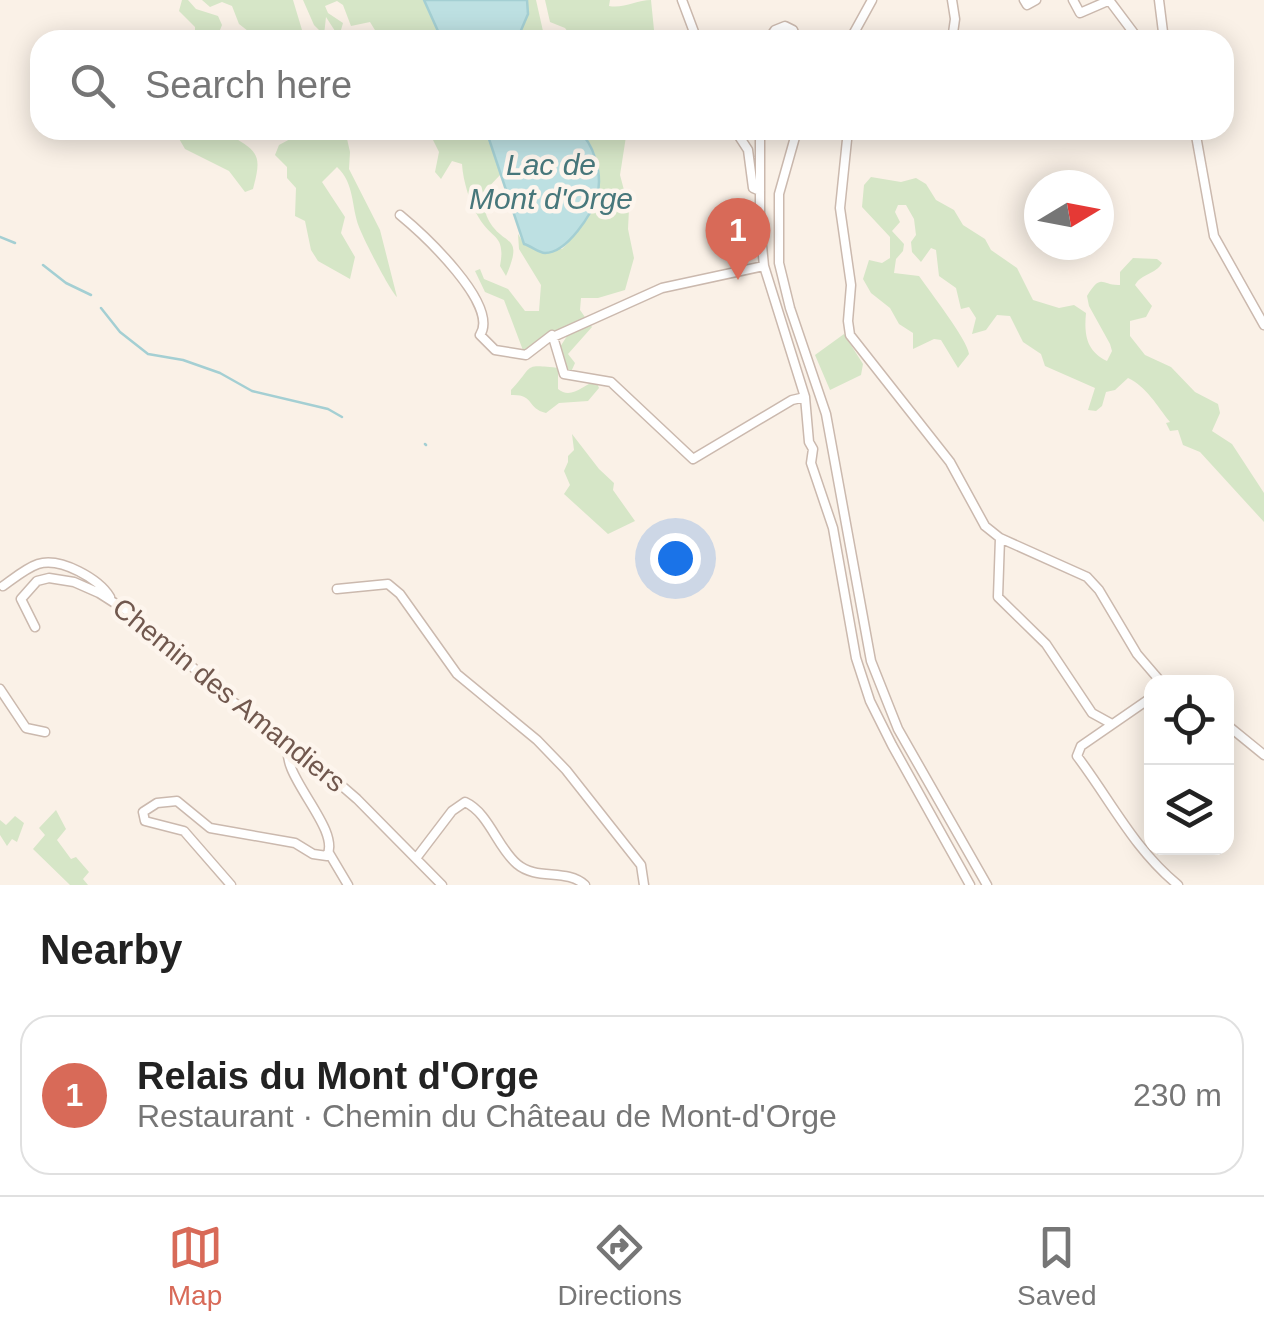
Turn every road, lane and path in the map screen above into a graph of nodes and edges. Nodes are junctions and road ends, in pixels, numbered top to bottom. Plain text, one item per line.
1 (682, 0) edge
2 (872, 0) edge
3 (952, 0) edge
4 (1024, 0) edge
5 (1036, 0) edge
6 (1073, 0) edge
7 (1110, 0) edge
8 (1160, 0) edge
9 (694, 30) edge
10 (856, 30) edge
11 (954, 30) edge
12 (1132, 30) edge
13 (1163, 30) edge
14 (742, 140) edge
15 (760, 140) edge
16 (794, 140) edge
17 (847, 140) edge
18 (1197, 140) edge
19 (760, 192) junction
20 (400, 215) dead end
21 (764, 266) junction
22 (1264, 325) edge
23 (552, 336) junction
24 (805, 397) junction
25 (832, 444) junction
26 (813, 450) junction
27 (1000, 538) junction
28 (2, 586) dead end
29 (337, 589) dead end
30 (113, 601) junction
31 (35, 628) dead end
32 (1156, 675) edge
33 (0, 690) edge
34 (1144, 702) edge
35 (1112, 724) junction
36 (1234, 731) edge
37 (45, 732) dead end
38 (290, 744) junction
39 (1264, 755) edge
40 (329, 853) junction
41 (417, 856) junction
42 (231, 885) edge
43 (348, 885) edge
44 (442, 885) edge
45 (585, 885) edge
46 (644, 885) edge
47 (970, 885) edge
48 (987, 885) edge
49 (1178, 885) edge

1 - 9 street
2 - 10 street
3 - 11 street
4 - 5 street
6 - 7 street
7 - 12 street
8 - 13 street
14 - 19 street
15 - 19 street
16 - 25 street
17 - 27 street
18 - 22 street
19 - 21 street
20 - 23 street
21 - 23 street
21 - 24 street
23 - 24 street
24 - 26 street
25 - 26 street
25 - 48 street
26 - 47 street
27 - 32 street
27 - 35 street
28 - 30 street
29 - 46 street
30 - 31 street, Chemin des Amandiers
30 - 38 street, Chemin des Amandiers
33 - 37 street
34 - 35 street
35 - 49 street
36 - 39 street
38 - 40 street
38 - 41 street, Chemin des Amandiers
40 - 42 street
40 - 43 street
41 - 44 street, Chemin des Amandiers
41 - 45 street

